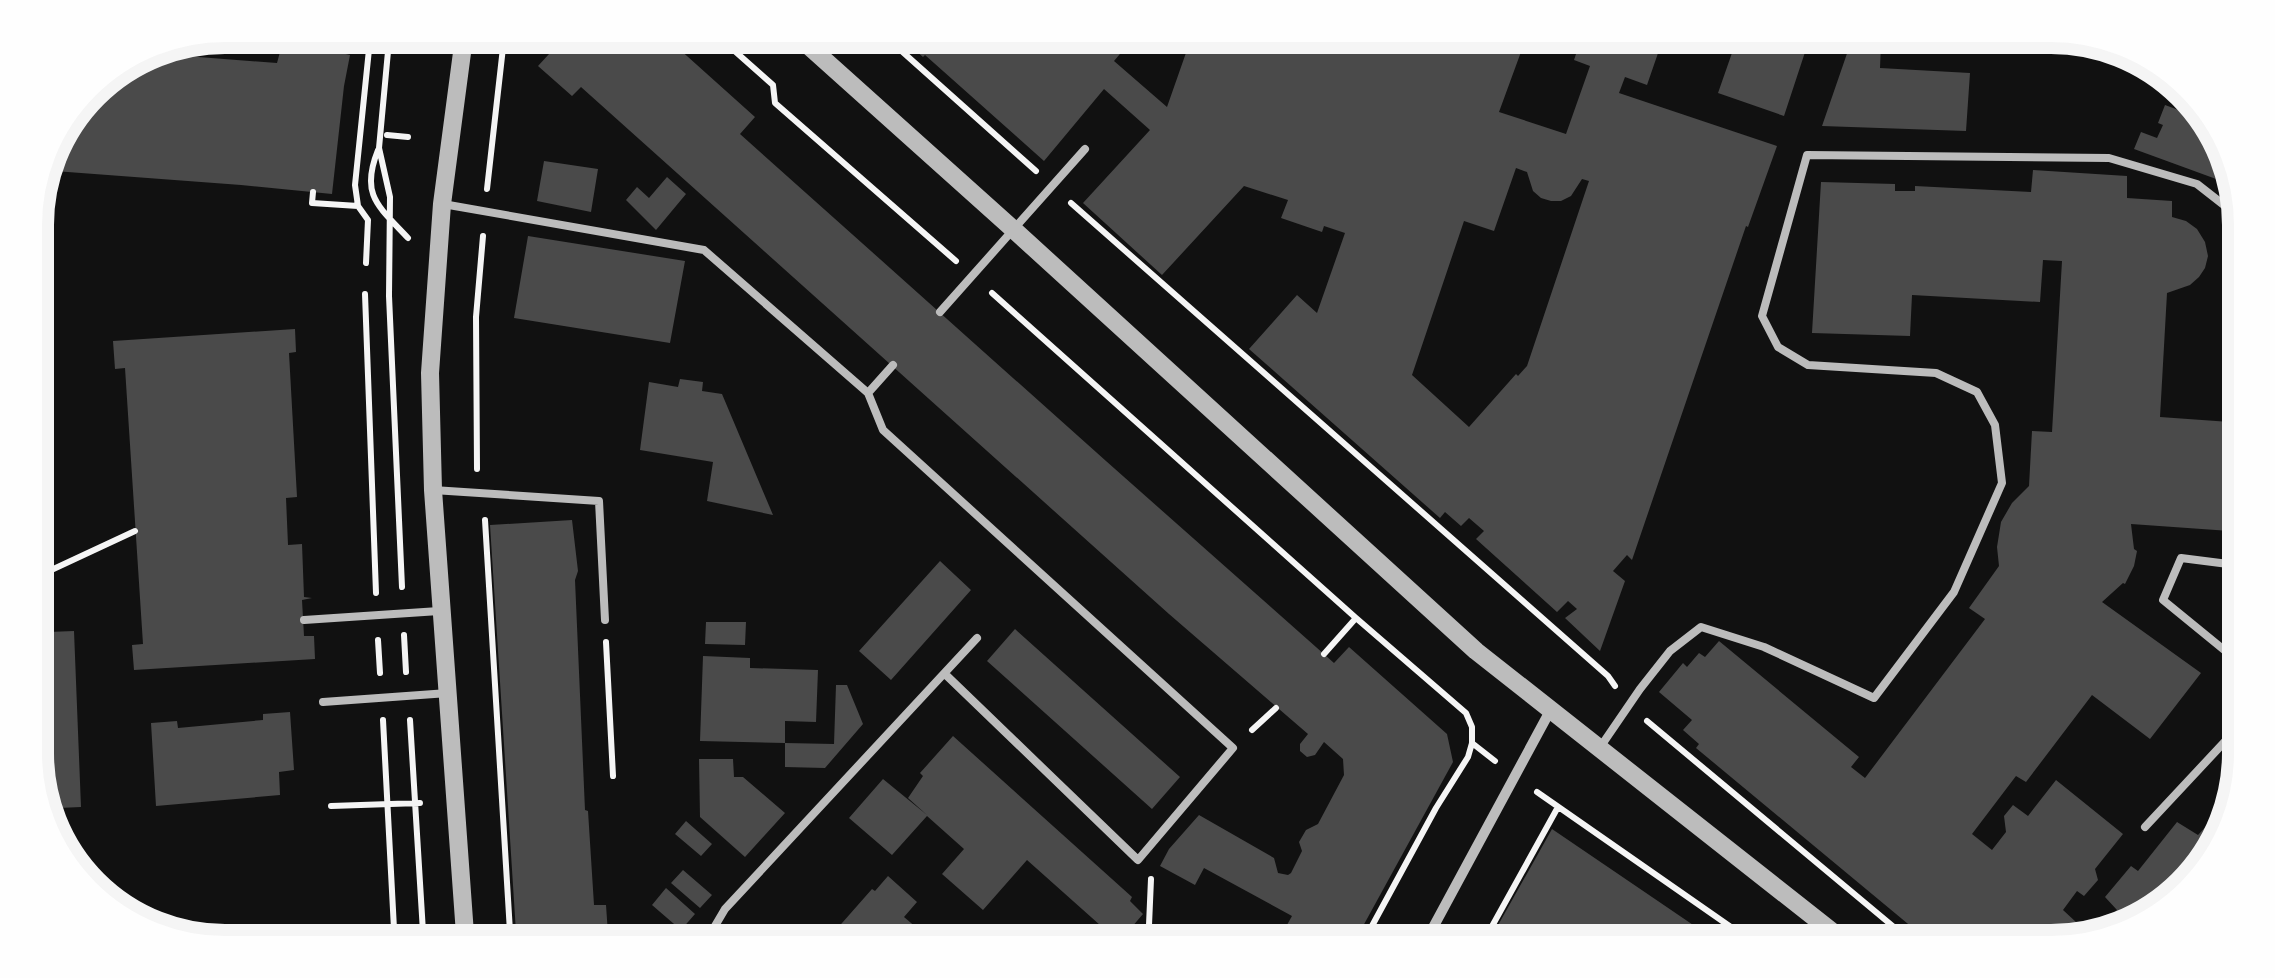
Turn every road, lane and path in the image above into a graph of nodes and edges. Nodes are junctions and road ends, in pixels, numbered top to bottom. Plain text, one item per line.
1 (371, 48) edge
2 (388, 48) edge
3 (463, 48) edge
4 (731, 48) edge
5 (811, 48) edge
6 (898, 48) edge
7 (387, 135) dead end
8 (408, 137) dead end
9 (379, 148) junction
10 (1084, 149) dead end
11 (1052, 186) junction
12 (313, 192) dead end
13 (442, 204) junction
14 (358, 206) junction
15 (2227, 207) edge
16 (390, 219) junction
17 (1014, 228) junction
18 (366, 263) dead end
19 (436, 267) junction
20 (972, 275) junction
21 (388, 296) dead end
22 (940, 312) dead end
23 (893, 365) dead end
24 (868, 393) junction
25 (434, 490) junction
26 (135, 531) dead end
27 (2228, 564) edge
28 (48, 571) edge
29 (443, 611) junction
30 (1356, 618) junction
31 (304, 620) dead end
32 (605, 620) joint
33 (976, 638) dead end
34 (2228, 653) edge
35 (1324, 654) dead end
36 (945, 674) junction
37 (450, 693) junction
38 (323, 702) dead end
39 (1629, 705) junction
40 (1550, 711) junction
41 (2228, 738) edge
42 (1472, 743) junction
43 (1600, 748) junction
44 (613, 776) dead end
45 (1514, 776) junction
46 (457, 802) junction
47 (331, 806) dead end
48 (1558, 806) junction
49 (2144, 827) dead end
50 (1138, 860) junction
51 (465, 930) edge
52 (713, 930) edge
53 (1149, 930) edge
54 (1370, 930) edge
55 (1432, 930) edge
56 (1490, 930) edge
57 (1735, 930) edge
58 (1830, 930) edge
59 (1897, 930) edge

1 - 14 path
2 - 9 path
3 - 13 street
4 - 20 path
5 - 17 street
6 - 11 path
7 - 8 path
9 - 16 path
9 - 16 path
10 - 11 lane
11 - 17 lane
11 - 39 path
12 - 14 path
13 - 19 street
13 - 24 lane
14 - 18 path
15 - 39 lane
16 - 19 path
16 - 21 path
17 - 20 lane
17 - 40 street
19 - 25 street
20 - 22 lane
20 - 30 path
23 - 24 lane
24 - 50 lane
25 - 29 street
25 - 32 lane
26 - 28 path
27 - 34 lane
29 - 31 lane
29 - 37 street
30 - 35 path
30 - 42 path
32 - 44 path
33 - 36 lane
36 - 50 lane
36 - 52 lane
37 - 38 lane
37 - 46 street
39 - 43 lane
39 - 59 path
40 - 43 street
40 - 45 street
41 - 49 lane
42 - 45 path
42 - 54 path
43 - 58 street
45 - 48 path
45 - 55 street
46 - 47 path
46 - 51 street
48 - 56 path
48 - 57 path
50 - 53 path

